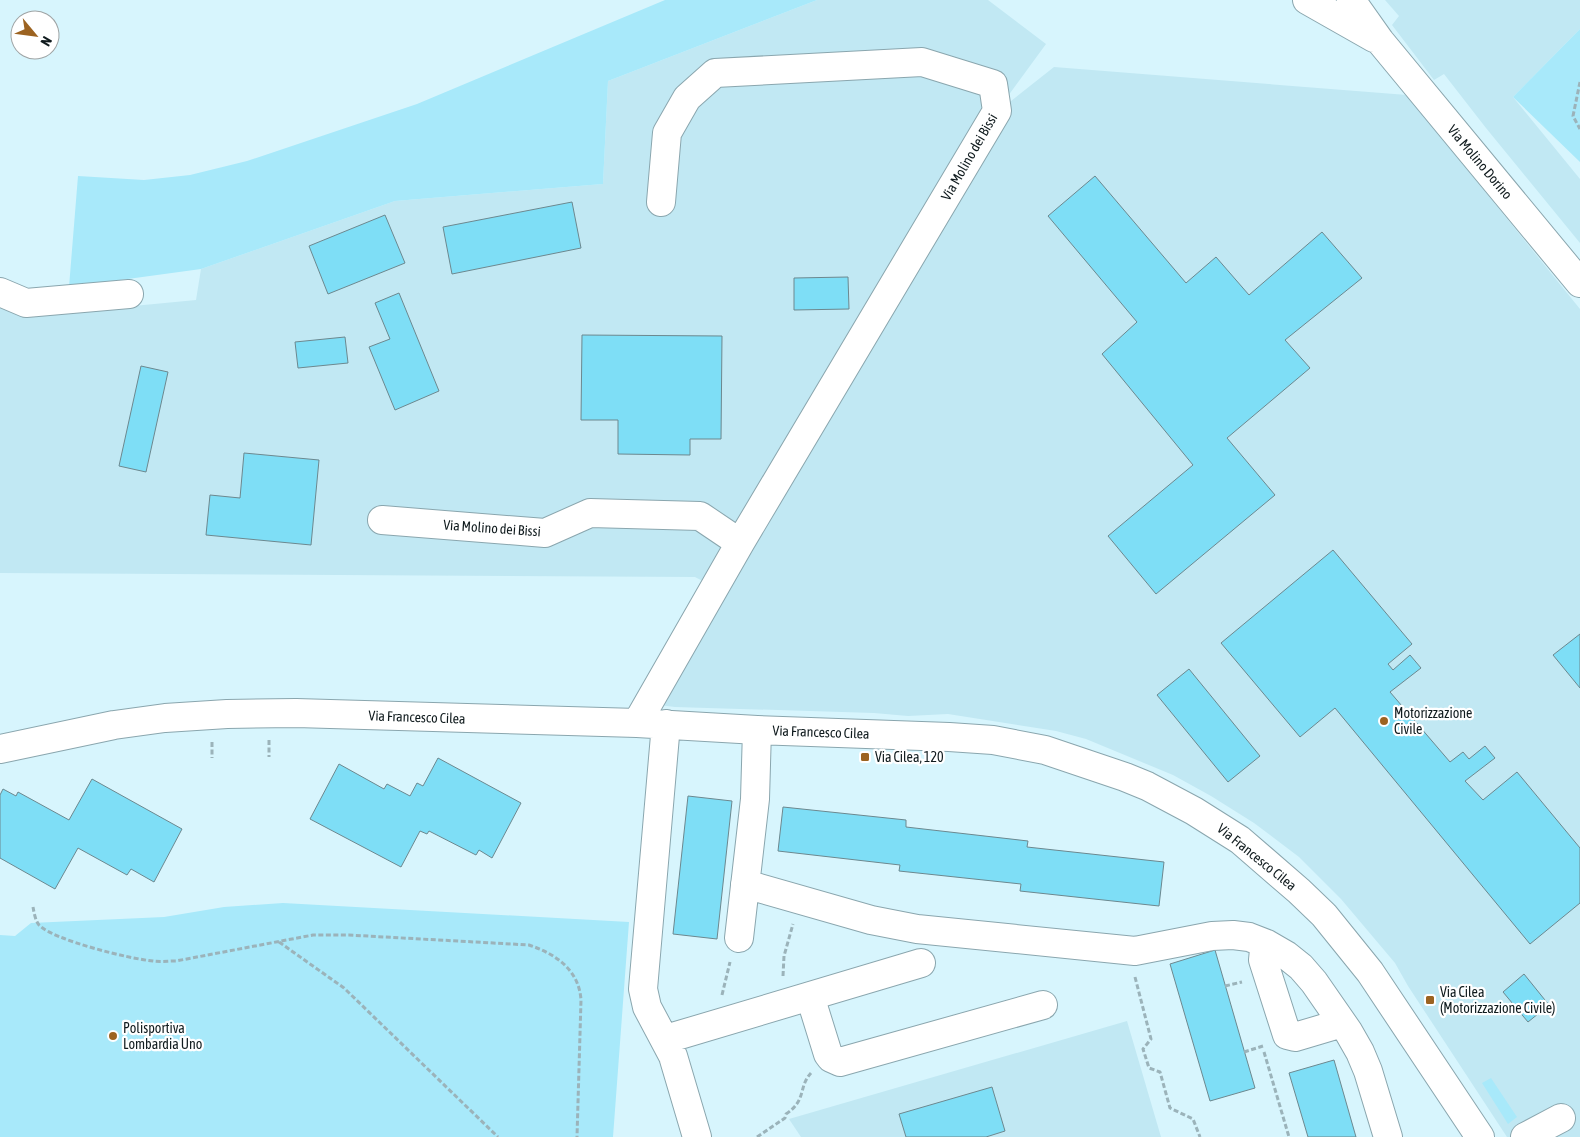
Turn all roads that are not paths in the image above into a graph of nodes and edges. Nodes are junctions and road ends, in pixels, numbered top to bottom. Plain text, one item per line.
1 (1307, 0) edge
2 (1351, 0) edge
3 (1380, 41) junction
4 (661, 202) dead end
5 (1580, 283) edge
6 (0, 292) edge
7 (129, 294) dead end
8 (382, 520) dead end
9 (740, 543) junction
10 (637, 722) junction
11 (666, 724) junction
12 (757, 730) junction
13 (0, 749) edge
14 (745, 884) junction
15 (739, 938) road end
16 (1268, 944) junction
17 (921, 963) dead end
18 (799, 1000) junction
19 (1042, 1005) dead end
20 (1342, 1023) junction
21 (666, 1040) junction
22 (1560, 1118) dead end
23 (697, 1137) edge
24 (1388, 1137) edge
25 (1480, 1137) edge
26 (1525, 1137) edge

1 - 3 street
2 - 3 street
3 - 5 street, Via Molino Dorino
4 - 9 street, Via Molino dei Bissi
6 - 7 street
8 - 9 street, Via Molino dei Bissi
9 - 10 street, Via Molino dei Bissi
10 - 11 street, Via Francesco Cilea
10 - 13 street, Via Francesco Cilea
11 - 12 street, Via Francesco Cilea
11 - 21 street
12 - 14 street
12 - 25 street, Via Francesco Cilea
14 - 15 street
14 - 16 street
16 - 20 street
16 - 20 street
17 - 18 street
18 - 19 street
18 - 21 street
20 - 24 street
21 - 23 street
22 - 26 street

